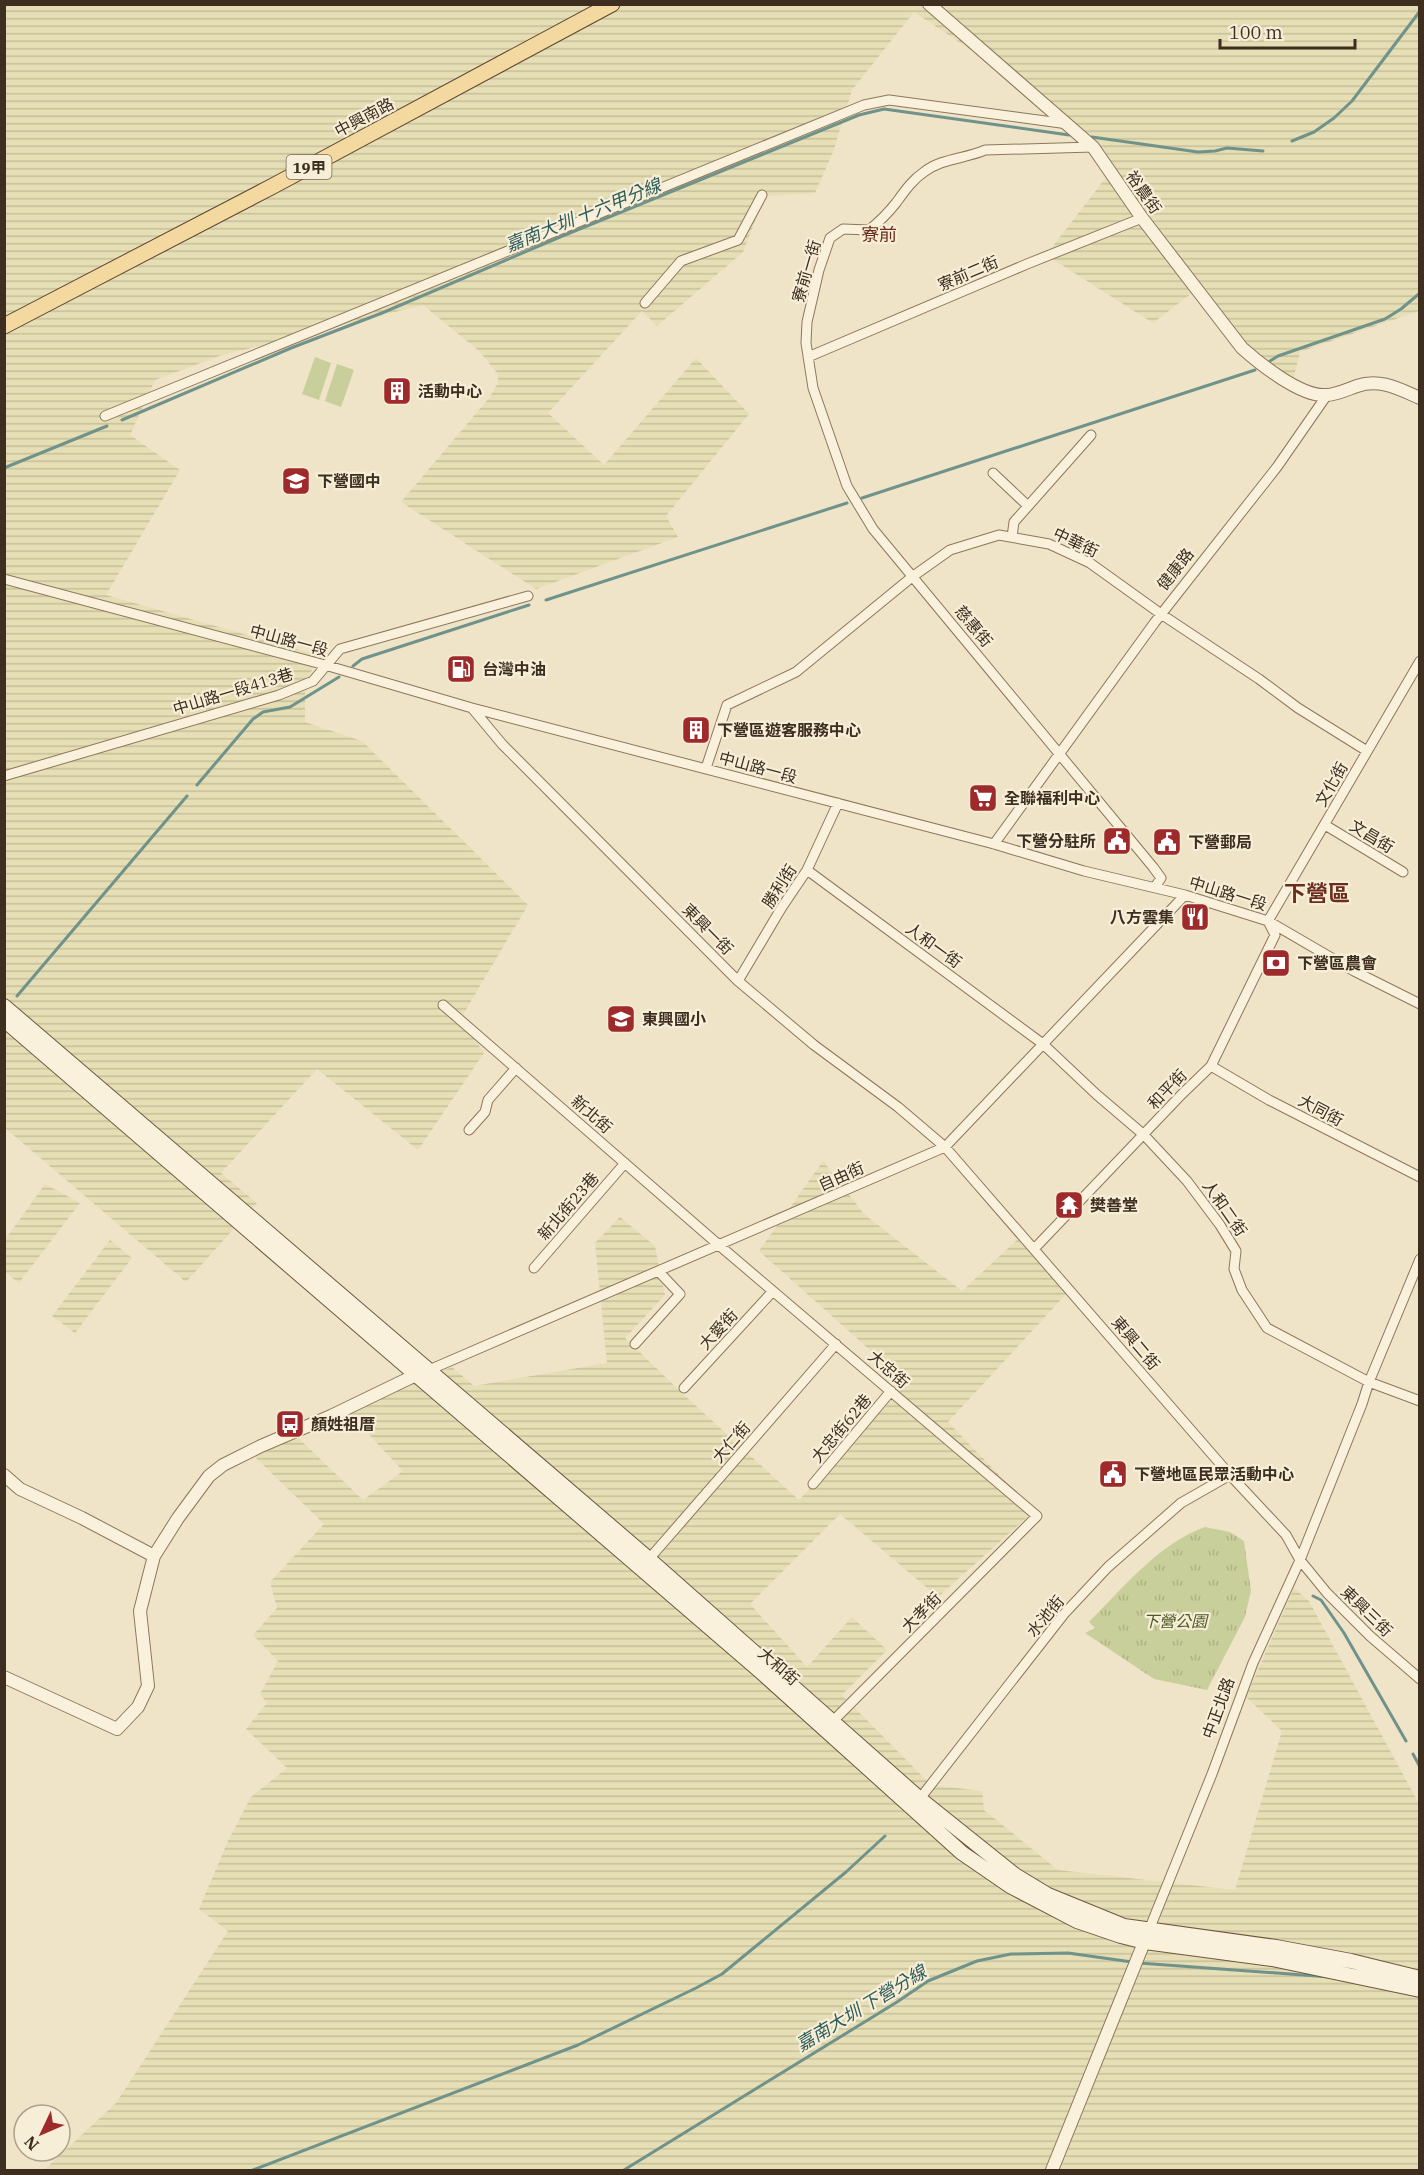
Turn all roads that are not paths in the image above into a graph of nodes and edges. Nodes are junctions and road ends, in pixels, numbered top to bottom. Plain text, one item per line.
1 (612, 4) edge
2 (929, 4) edge
3 (1068, 124) junction
4 (1094, 147) junction
5 (762, 195) dead end
6 (1142, 219) junction
7 (645, 303) dead end
8 (4, 326) edge
9 (808, 357) junction
10 (1327, 395) junction
11 (1419, 398) edge
12 (105, 416) dead end
13 (1091, 435) dead end
14 (993, 473) dead end
15 (1028, 506) junction
16 (1012, 537) junction
17 (912, 577) junction
18 (4, 579) edge
19 (528, 596) dead end
20 (1161, 614) junction
21 (1419, 661) edge
22 (325, 665) junction
23 (472, 708) junction
24 (1367, 752) junction
25 (1060, 755) junction
26 (706, 768) junction
27 (4, 776) edge
28 (838, 803) junction
29 (1325, 825) junction
30 (994, 844) junction
31 (807, 870) junction
32 (1402, 872) dead end
33 (1155, 887) junction
34 (1185, 895) junction
35 (1268, 921) junction
36 (738, 981) junction
37 (1419, 1004) edge
38 (443, 1005) dead end
39 (4, 1006) edge
40 (4, 1020) edge
41 (1043, 1044) junction
42 (1211, 1066) junction
43 (516, 1068) junction
44 (469, 1130) dead end
45 (1144, 1135) junction
46 (945, 1147) junction
47 (625, 1163) junction
48 (1419, 1177) edge
49 (720, 1246) junction
50 (1034, 1249) junction
51 (1419, 1259) edge
52 (534, 1268) dead end
53 (659, 1272) junction
54 (773, 1291) junction
55 (635, 1344) dead end
56 (836, 1344) junction
57 (423, 1372) junction
58 (1369, 1382) junction
59 (684, 1388) dead end
60 (891, 1391) junction
61 (1419, 1401) edge
62 (4, 1475) edge
63 (1230, 1475) junction
64 (813, 1484) dead end
65 (1037, 1516) joint
66 (154, 1556) junction
67 (649, 1559) junction
68 (1300, 1560) junction
69 (4, 1677) edge
70 (1419, 1679) edge
71 (829, 1725) junction
72 (916, 1802) junction
73 (1144, 1942) junction
74 (1419, 1978) edge
75 (1419, 1989) edge
76 (1052, 2170) edge

1 - 8 main road, 中興南路 / 19甲
2 - 3 street, 裕農街
3 - 4 street, 裕農街
3 - 12 street
4 - 6 street, 裕農街
4 - 9 street, 寮前一街
5 - 7 street
6 - 9 street, 寮前二街
6 - 10 street, 裕農街
9 - 17 street, 慈惠街
10 - 11 street
10 - 20 street, 健康路
13 - 15 street
14 - 15 street
15 - 16 street
16 - 17 street, 中華街
16 - 20 street, 中華街
17 - 25 street, 慈惠街
17 - 26 street, 中華街
18 - 22 street, 中山路一段
19 - 22 street, 中山路一段413巷
20 - 24 street, 中華街
20 - 25 street, 健康路
21 - 24 street, 文化街
22 - 23 street, 中山路一段
22 - 27 street, 中山路一段413巷
23 - 26 street, 中山路一段
23 - 36 street, 東興一街
24 - 29 street, 文化街
25 - 30 street, 健康路
25 - 33 street, 慈惠街
26 - 28 street, 中山路一段
28 - 30 street, 中山路一段
28 - 31 street, 勝利街
29 - 32 street, 文昌街
29 - 35 street, 文化街
30 - 33 street, 中山路一段
31 - 36 street, 勝利街
31 - 41 street, 人和一街
33 - 34 street, 中山路一段
34 - 35 street, 中山路一段
34 - 41 street, 自由街
35 - 37 street, 中山路一段
35 - 42 street, 和平街
36 - 46 street, 東興一街
38 - 43 street, 新北街
39 - 57 main road
40 - 57 main road
41 - 45 street, 人和二街
41 - 46 street, 自由街
42 - 45 street, 和平街
42 - 48 street, 大同街
43 - 44 street
43 - 47 street, 新北街
45 - 50 street, 和平街
45 - 58 street, 人和二街
46 - 49 street, 自由街
46 - 50 street, 東興二街
47 - 49 street, 新北街
47 - 52 street, 新北街23巷
49 - 53 street, 自由街
49 - 54 street, 大忠街
50 - 63 street, 東興二街
51 - 58 street, 中正北路
53 - 55 street
53 - 57 street, 自由街
54 - 56 street, 大忠街
54 - 59 street, 大愛街
56 - 60 street, 大忠街
56 - 67 street, 大仁街
57 - 66 street
57 - 67 main road, 大和街
57 - 71 main road, 大和街
58 - 61 street, 人和二街
58 - 68 street, 中正北路
60 - 64 street, 大忠街62巷
60 - 65 street, 大忠街
62 - 66 street
63 - 68 street, 東興二街
63 - 72 street, 水池街
65 - 71 street, 大孝街
66 - 69 street
67 - 71 main road, 大和街
68 - 70 street, 東興三街
68 - 73 street, 中正北路
71 - 72 main road, 大和街
72 - 73 main road, 大和街
73 - 74 main road
73 - 75 main road
73 - 76 street, 中正北路

